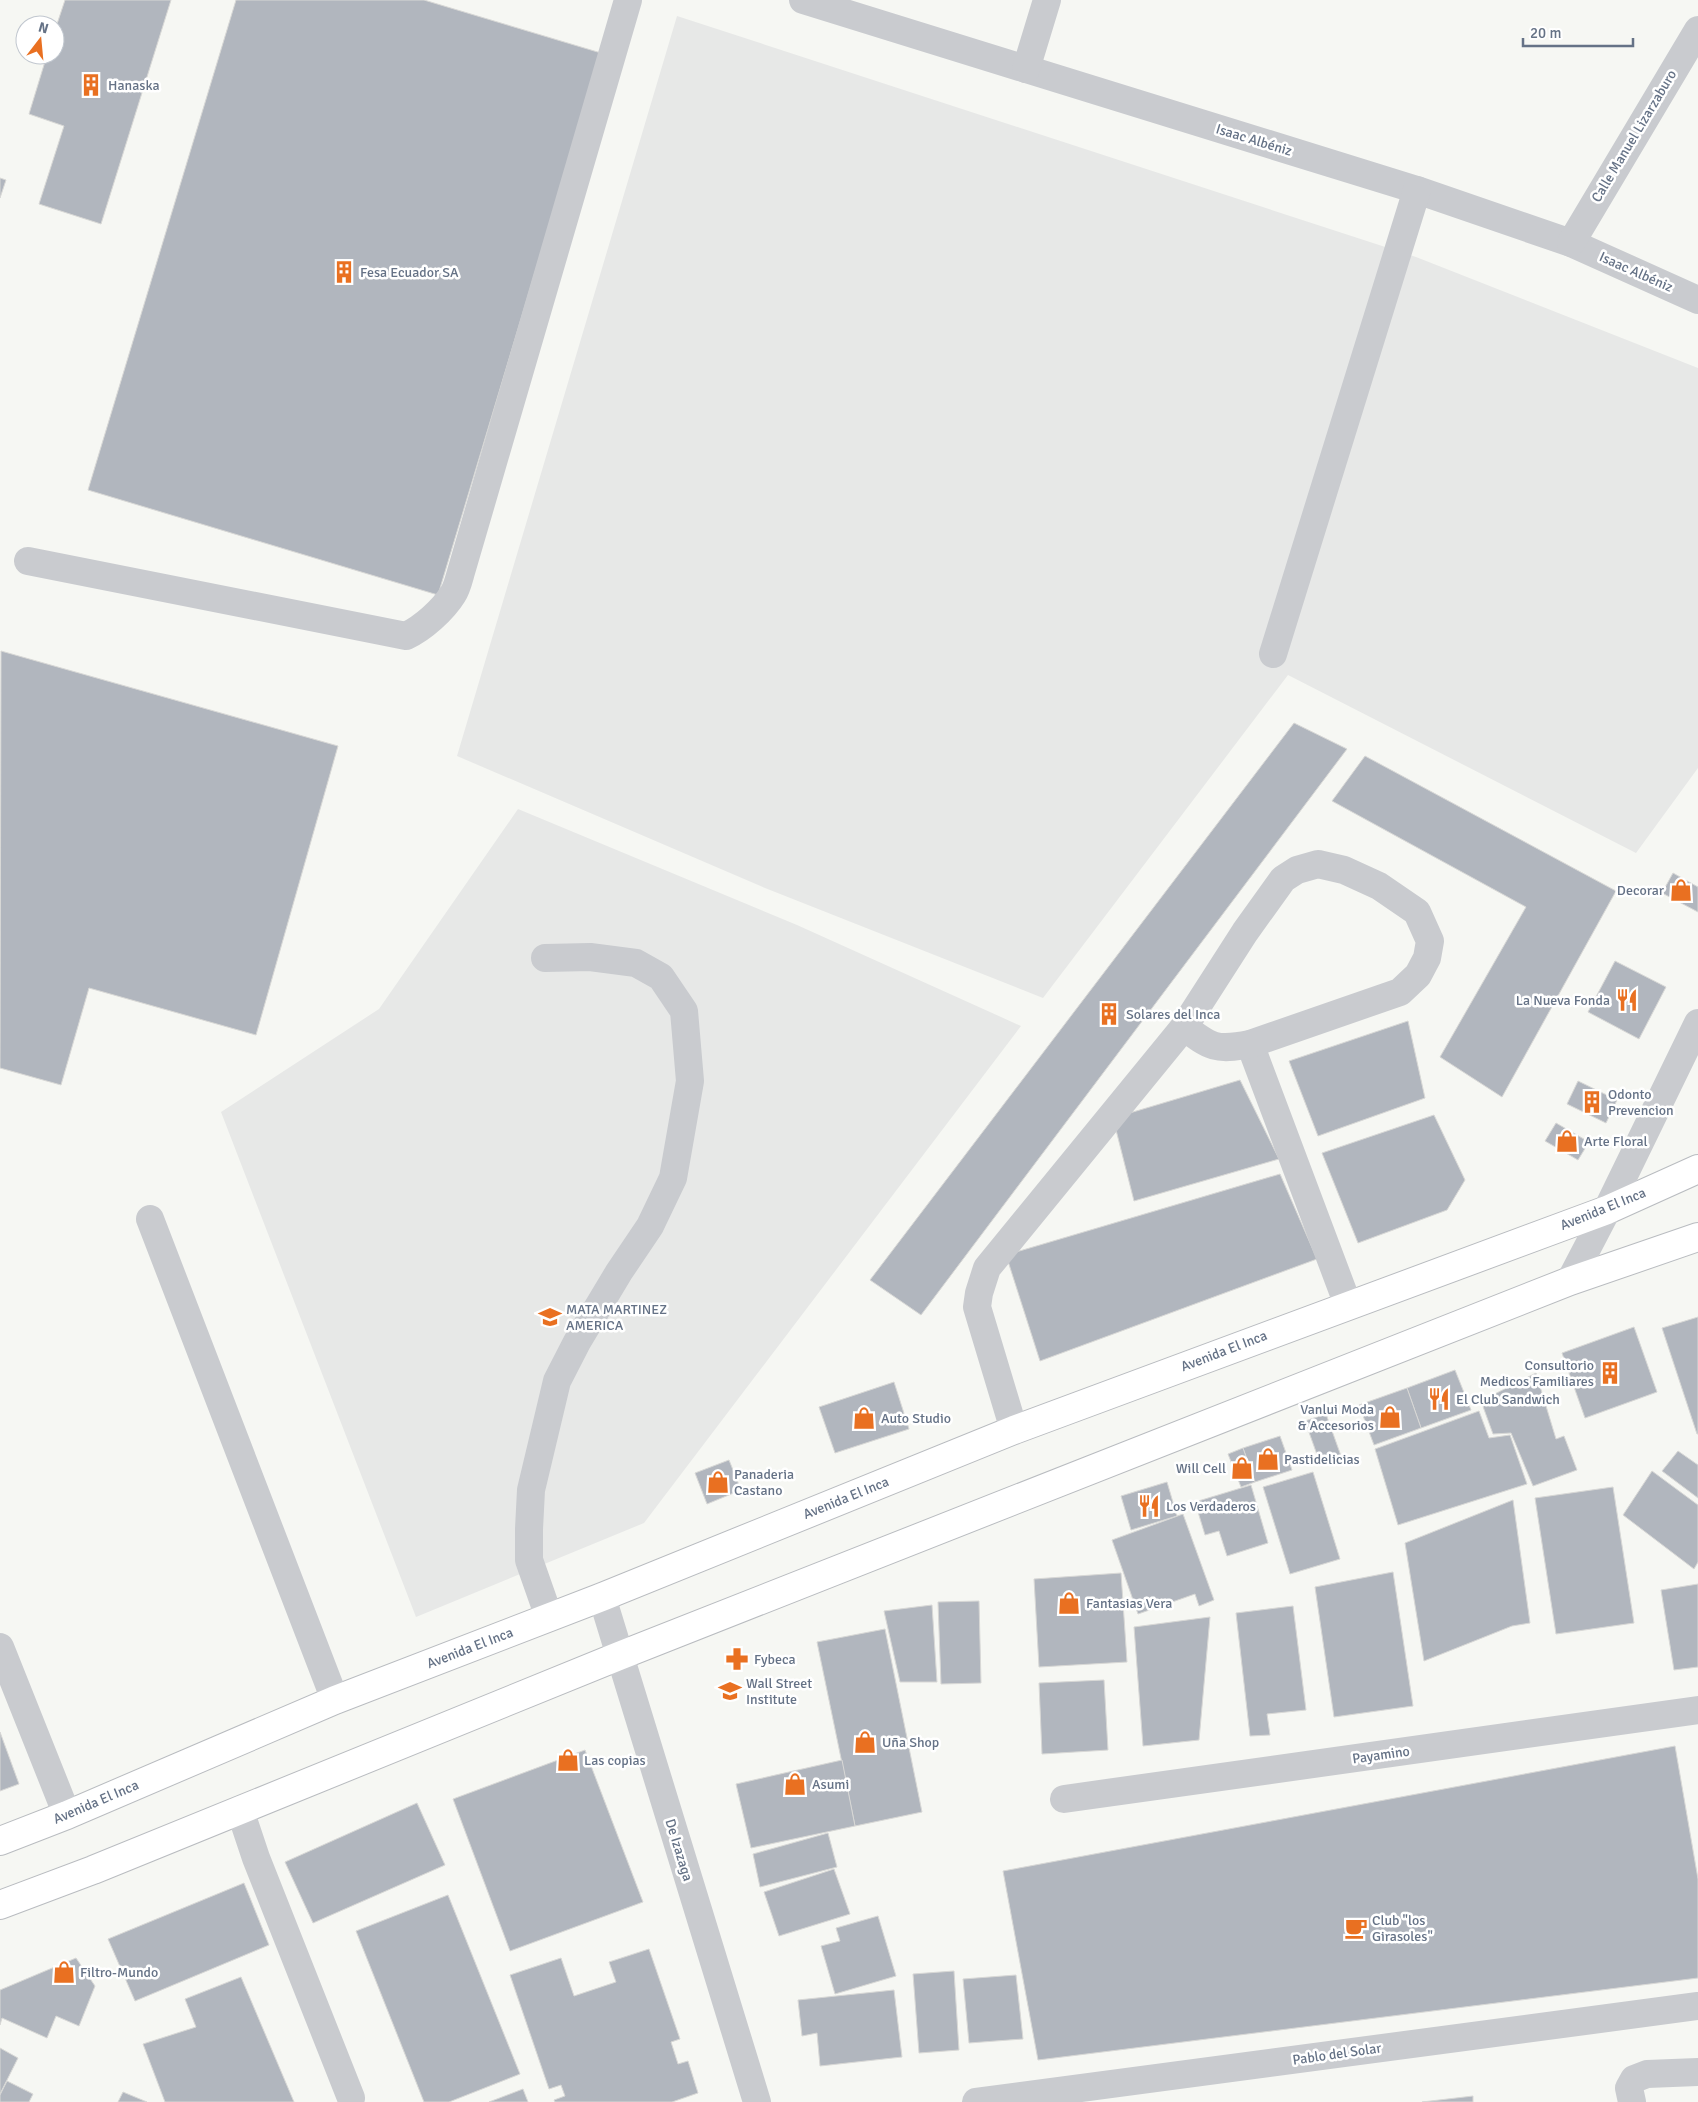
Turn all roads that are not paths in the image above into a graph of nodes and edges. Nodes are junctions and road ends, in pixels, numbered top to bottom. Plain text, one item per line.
1 (628, 0) edge
2 (803, 0) edge
3 (1047, 0) edge
4 (1698, 30) edge
5 (1026, 69) junction
6 (1417, 190) junction
7 (1570, 242) junction
8 (1698, 300) edge
9 (28, 561) dead end
10 (1273, 654) dead end
11 (545, 958) dead end
12 (1698, 1022) edge
13 (1184, 1027) junction
14 (1250, 1044) junction
15 (1698, 1169) edge
16 (1607, 1210) junction
17 (150, 1219) dead end
18 (1698, 1237) edge
19 (1570, 1281) junction
20 (1348, 1305) junction
21 (1014, 1430) junction
22 (602, 1597) junction
23 (549, 1617) junction
24 (0, 1646) edge
25 (619, 1656) junction
26 (335, 1700) junction
27 (1698, 1710) edge
28 (1064, 1799) dead end
29 (240, 1810) junction
30 (67, 1815) junction
31 (0, 1840) edge
32 (0, 1905) edge
33 (1698, 2006) edge
34 (1698, 2072) edge
35 (351, 2098) dead end
36 (757, 2102) edge
37 (976, 2102) edge
38 (1632, 2102) edge

1 - 9 street
2 - 5 street, Isaac Albéniz
3 - 5 street
4 - 7 street, Calle Manuel Lizarzaburo
5 - 6 street, Isaac Albéniz
6 - 7 street, Isaac Albéniz
6 - 10 street
7 - 8 street, Isaac Albéniz
11 - 23 street
12 - 16 street
13 - 14 street
13 - 14 street
13 - 21 street
14 - 20 street
15 - 16 main road, Avenida El Inca
16 - 19 street
16 - 20 main road, Avenida El Inca
17 - 26 street
18 - 19 main road
19 - 25 main road
20 - 21 main road, Avenida El Inca
21 - 22 main road, Avenida El Inca
22 - 23 main road, Avenida El Inca
22 - 25 street, De Izazaga
23 - 26 main road, Avenida El Inca
24 - 30 street
25 - 29 main road
25 - 36 street, De Izazaga
26 - 30 main road, Avenida El Inca
27 - 28 street, Payamino
29 - 32 main road
29 - 35 street
30 - 31 main road, Avenida El Inca
33 - 37 street, Pablo del Solar
34 - 38 street

